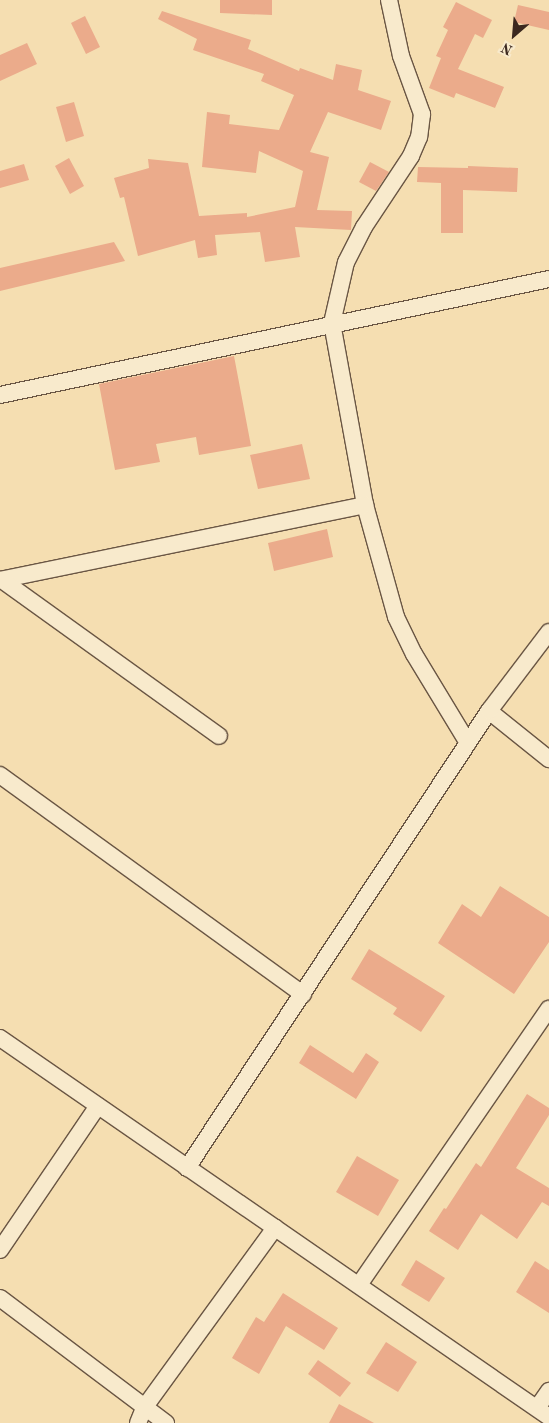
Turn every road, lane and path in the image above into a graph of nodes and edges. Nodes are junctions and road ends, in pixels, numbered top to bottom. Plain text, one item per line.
1 (389, 0) edge
2 (549, 279) edge
3 (332, 323) junction
4 (0, 395) edge
5 (365, 505) junction
6 (1, 580) edge
7 (549, 632) edge
8 (490, 711) junction
9 (219, 736) dead end
10 (468, 743) junction
11 (549, 759) edge
12 (0, 775) edge
13 (302, 994) junction
14 (549, 1009) edge
15 (0, 1038) edge
16 (98, 1106) junction
17 (187, 1168) junction
18 (275, 1228) junction
19 (0, 1250) edge
20 (359, 1285) junction
21 (0, 1298) edge
22 (549, 1390) edge
23 (543, 1413) edge
24 (141, 1416) edge
25 (166, 1423) edge

1 - 3 street
2 - 3 street
3 - 4 street
3 - 5 street
5 - 6 street
5 - 10 street
6 - 9 street
7 - 8 street
8 - 10 street
8 - 11 street
10 - 13 street
12 - 13 street
13 - 17 street
14 - 20 street
15 - 16 street
16 - 17 street
16 - 19 street
17 - 18 street
18 - 20 street
18 - 24 street
20 - 23 street
21 - 24 street
22 - 23 street
24 - 25 street

